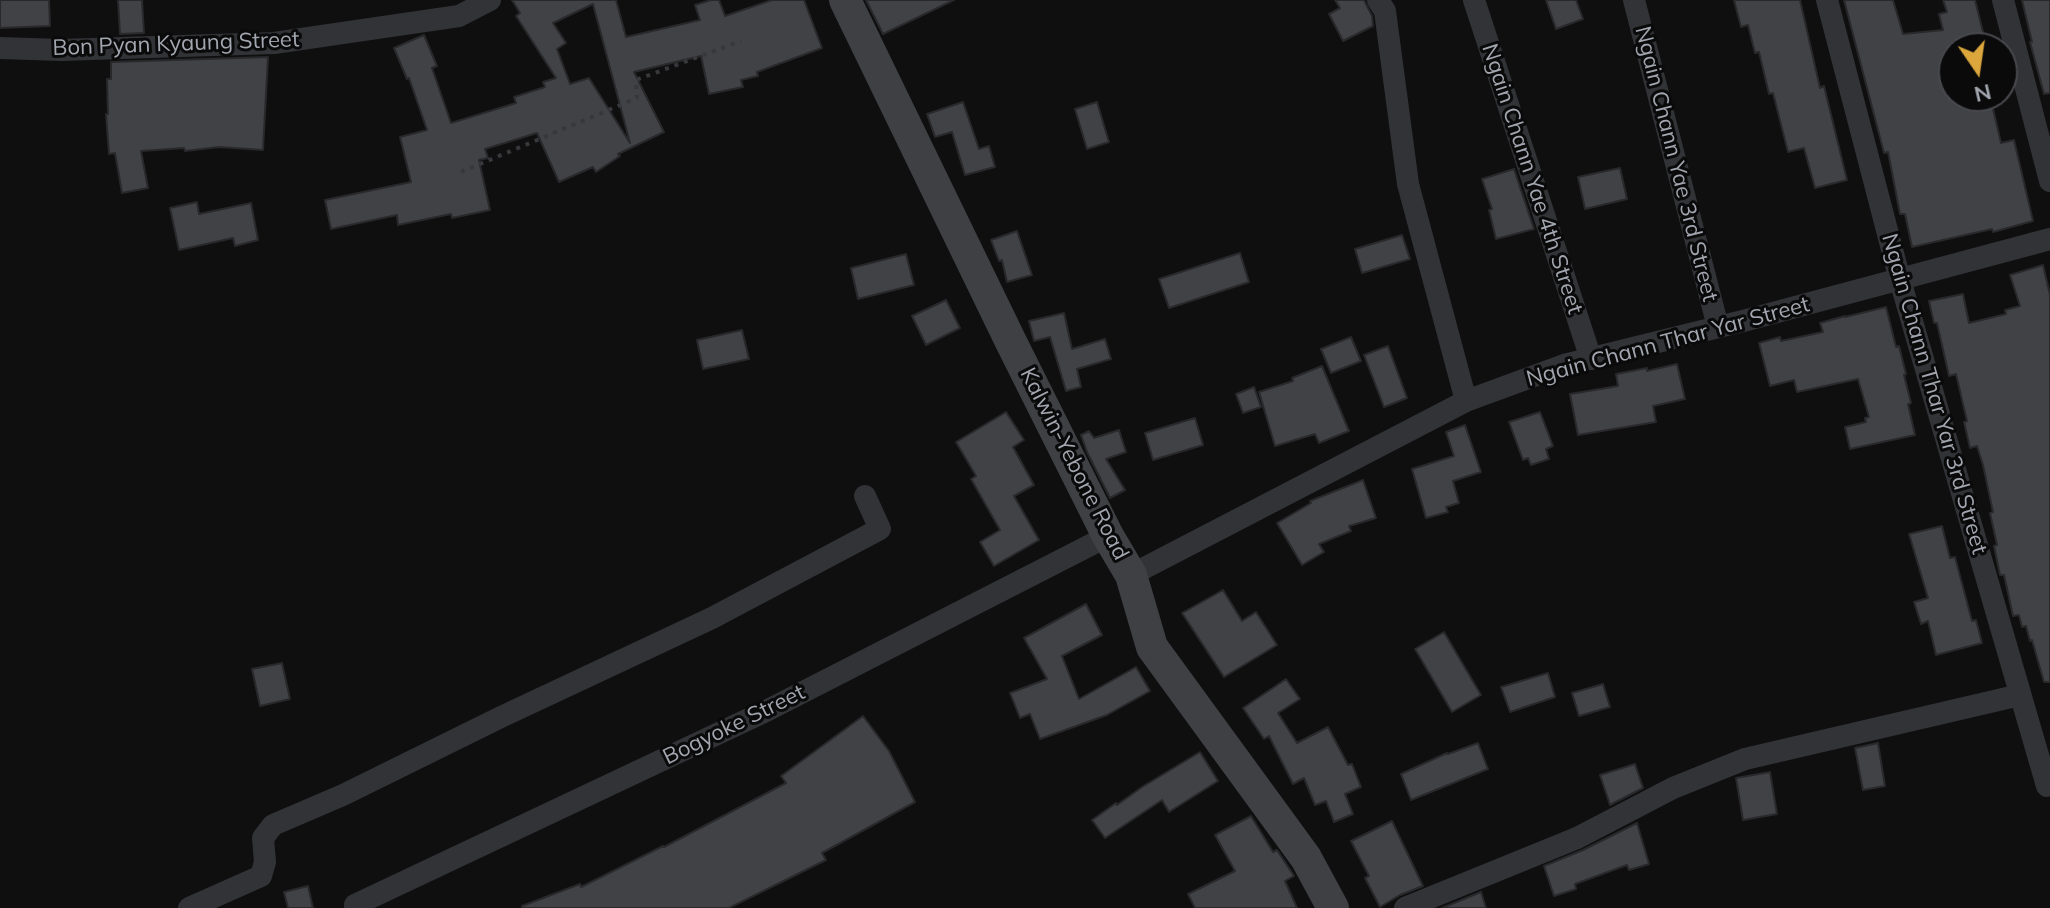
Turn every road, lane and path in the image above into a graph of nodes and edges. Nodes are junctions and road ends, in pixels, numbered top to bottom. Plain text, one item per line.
1 (490, 0) edge
2 (845, 0) edge
3 (1378, 0) edge
4 (1474, 0) edge
5 (1634, 0) edge
6 (1827, 0) edge
7 (2003, 0) edge
8 (741, 41) dead end
9 (0, 48) edge
10 (461, 172) dead end
11 (2050, 181) edge
12 (2050, 239) edge
13 (1900, 280) junction
14 (1718, 327) junction
15 (1591, 359) junction
16 (1466, 401) junction
17 (865, 496) dead end
18 (1108, 536) junction
19 (1131, 575) junction
20 (2020, 695) junction
21 (2047, 786) dead end
22 (355, 905) dead end
23 (189, 908) edge
24 (1333, 908) edge
25 (1405, 908) edge

1 - 9 street, Bon Pyan Kyaung Street
2 - 18 street, Kalwin-Yebone Road
3 - 16 street
4 - 15 street, Ngain Chann Yae 4th Street
5 - 14 street, Ngain Chann Yae 3rd Street
6 - 13 street, Ngain Chann Thar Yar 3rd Street
7 - 11 street
8 - 10 path
12 - 13 street, Ngain Chann Thar Yar Street
13 - 14 street, Ngain Chann Thar Yar Street
13 - 20 street, Ngain Chann Thar Yar 3rd Street
14 - 15 street, Ngain Chann Thar Yar Street
15 - 16 street, Ngain Chann Thar Yar Street
16 - 19 street, Ngain Chann Thar Yar Street
17 - 23 street
18 - 19 street, Kalwin-Yebone Road
18 - 22 street, Bogyoke Street
19 - 24 street, Kalwin-Yebone Road
20 - 21 street, Ngain Chann Thar Yar 3rd Street
20 - 25 street

